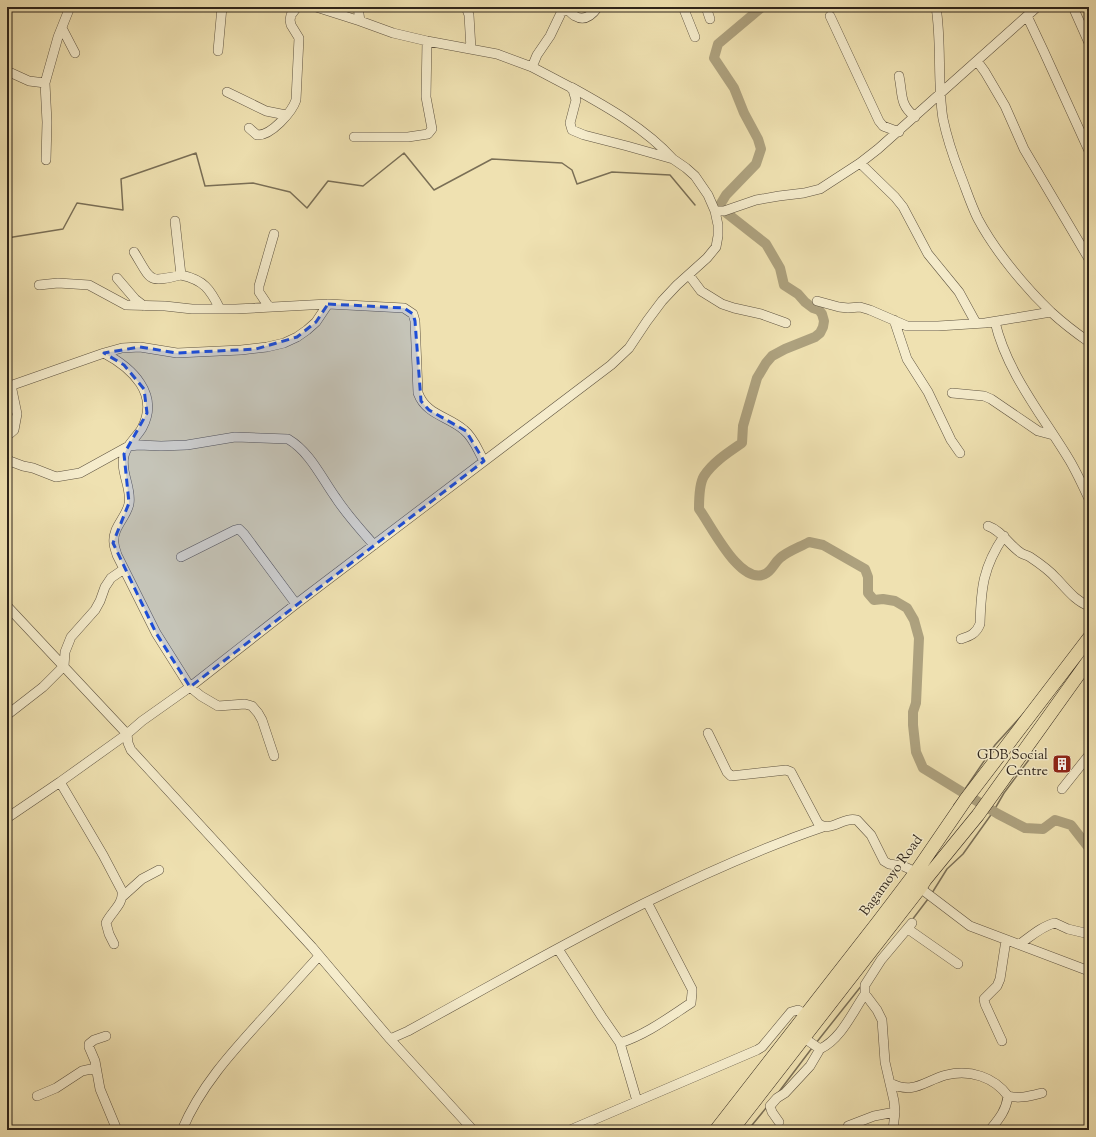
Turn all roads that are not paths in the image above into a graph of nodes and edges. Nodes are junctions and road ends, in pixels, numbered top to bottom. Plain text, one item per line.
1 (70, 7) edge
2 (222, 7) edge
3 (297, 7) edge
4 (316, 7) edge
5 (358, 7) edge
6 (466, 7) edge
7 (598, 7) edge
8 (683, 7) edge
9 (706, 7) edge
10 (936, 7) edge
11 (1037, 7) edge
12 (1073, 7) edge
13 (564, 9) edge
14 (830, 16) dead end
15 (1027, 16) junction
16 (710, 19) dead end
17 (360, 21) junction
18 (62, 28) junction
19 (695, 37) dead end
20 (427, 41) junction
21 (1089, 43) edge
22 (470, 49) junction
23 (218, 51) dead end
24 (75, 53) dead end
25 (977, 61) junction
26 (532, 67) junction
27 (7, 71) edge
28 (899, 76) dead end
29 (45, 83) junction
30 (570, 87) junction
31 (227, 92) dead end
32 (940, 94) junction
33 (286, 115) junction
34 (915, 117) junction
35 (249, 128) dead end
36 (899, 132) junction
37 (354, 137) dead end
38 (1089, 151) edge
39 (673, 159) junction
40 (46, 160) dead end
41 (860, 163) junction
42 (715, 212) junction
43 (175, 221) dead end
44 (274, 234) dead end
45 (134, 252) dead end
46 (1089, 259) edge
47 (689, 274) junction
48 (181, 275) junction
49 (117, 278) dead end
50 (39, 285) dead end
51 (816, 301) dead end
52 (328, 304) junction
53 (144, 306) junction
54 (269, 307) junction
55 (220, 308) junction
56 (1051, 312) junction
57 (894, 320) junction
58 (995, 322) junction
59 (786, 323) dead end
60 (976, 323) junction
61 (1089, 342) edge
62 (104, 352) junction
63 (9, 386) edge
64 (952, 392) dead end
65 (1054, 435) junction
66 (7, 436) edge
67 (129, 446) junction
68 (960, 453) dead end
69 (7, 460) edge
70 (484, 461) junction
71 (1089, 499) edge
72 (988, 526) dead end
73 (1004, 536) junction
74 (374, 546) junction
75 (181, 557) dead end
76 (124, 569) junction
77 (296, 604) junction
78 (7, 606) edge
79 (1089, 606) edge
80 (1089, 638) edge
81 (961, 639) dead end
82 (1089, 660) edge
83 (64, 666) junction
84 (190, 687) junction
85 (7, 715) edge
86 (127, 734) junction
87 (708, 734) dead end
88 (1089, 755) edge
89 (274, 756) dead end
90 (60, 782) junction
91 (1062, 788) dead end
92 (7, 818) edge
93 (823, 827) junction
94 (159, 870) dead end
95 (916, 872) junction
96 (920, 888) junction
97 (122, 897) junction
98 (647, 902) junction
99 (1089, 934) edge
100 (1006, 940) junction
101 (114, 944) dead end
102 (1020, 944) junction
103 (558, 949) junction
104 (319, 956) junction
105 (958, 964) dead end
106 (1089, 971) edge
107 (865, 994) junction
108 (807, 1014) junction
109 (106, 1036) dead end
110 (804, 1038) junction
111 (390, 1039) junction
112 (1002, 1040) dead end
113 (620, 1043) junction
114 (820, 1048) junction
115 (96, 1072) junction
116 (890, 1083) junction
117 (1042, 1093) dead end
118 (37, 1096) dead end
119 (1008, 1096) junction
120 (637, 1101) junction
121 (895, 1112) junction
122 (779, 1122) dead end
123 (848, 1126) dead end
124 (117, 1130) edge
125 (182, 1130) edge
126 (473, 1130) edge
127 (570, 1130) edge
128 (716, 1130) edge
129 (732, 1130) edge
130 (893, 1130) edge
131 (990, 1130) edge

1 - 18 street
2 - 23 street
3 - 33 street
4 - 17 street
5 - 17 street
6 - 22 street
7 - 13 street
8 - 19 street
9 - 16 street
10 - 32 street
11 - 15 street
12 - 21 street
13 - 26 street
14 - 36 street
15 - 25 street
15 - 38 street
17 - 20 street
18 - 24 street
18 - 29 street
20 - 22 street
20 - 37 street
22 - 26 street
25 - 32 street
25 - 46 street
26 - 30 street
27 - 29 street
28 - 34 street
29 - 40 street
30 - 39 street
30 - 39 street
31 - 33 street
32 - 34 street
32 - 56 street
33 - 35 street
34 - 36 street
36 - 41 street
39 - 42 street
41 - 42 street
41 - 60 street
42 - 47 street
43 - 48 street
44 - 54 street
45 - 48 street
47 - 59 street
47 - 70 street
48 - 55 street
49 - 53 street
50 - 53 street
51 - 57 street
52 - 54 street
52 - 62 street
52 - 70 street
53 - 55 street
54 - 55 street
56 - 58 street
56 - 61 street
57 - 60 street
57 - 68 street
58 - 60 street
58 - 65 street
62 - 63 street
62 - 67 street
63 - 66 street
64 - 65 street
65 - 71 street
67 - 69 street
67 - 74 street
67 - 76 street
70 - 74 street
72 - 73 street
73 - 79 street
73 - 81 street
74 - 77 street
75 - 77 street
76 - 83 street
76 - 84 street
77 - 84 street
78 - 83 street
80 - 95 highway, Bagamoyo Road
82 - 96 highway, Bagamoyo Road
83 - 85 street
83 - 86 street
84 - 86 street
84 - 89 street
86 - 90 street
86 - 104 street
87 - 93 street
88 - 91 street
90 - 92 street
90 - 97 street
93 - 95 street
93 - 98 street
94 - 97 street
95 - 108 highway, Bagamoyo Road
96 - 100 street
96 - 110 highway, Bagamoyo Road
97 - 101 street
98 - 103 street
98 - 113 street
99 - 102 street
100 - 102 street
100 - 112 street
102 - 106 street
103 - 111 street
103 - 113 street
104 - 111 street
104 - 125 street
105 - 107 street
107 - 114 street
107 - 116 street
108 - 120 street
108 - 128 highway, Bagamoyo Road
109 - 115 street
110 - 114 street
110 - 129 highway, Bagamoyo Road
111 - 126 street
113 - 120 street
114 - 122 street
115 - 118 street
115 - 124 street
116 - 119 street
116 - 121 street
117 - 119 street
119 - 131 street
120 - 127 street
121 - 123 street
121 - 130 street

